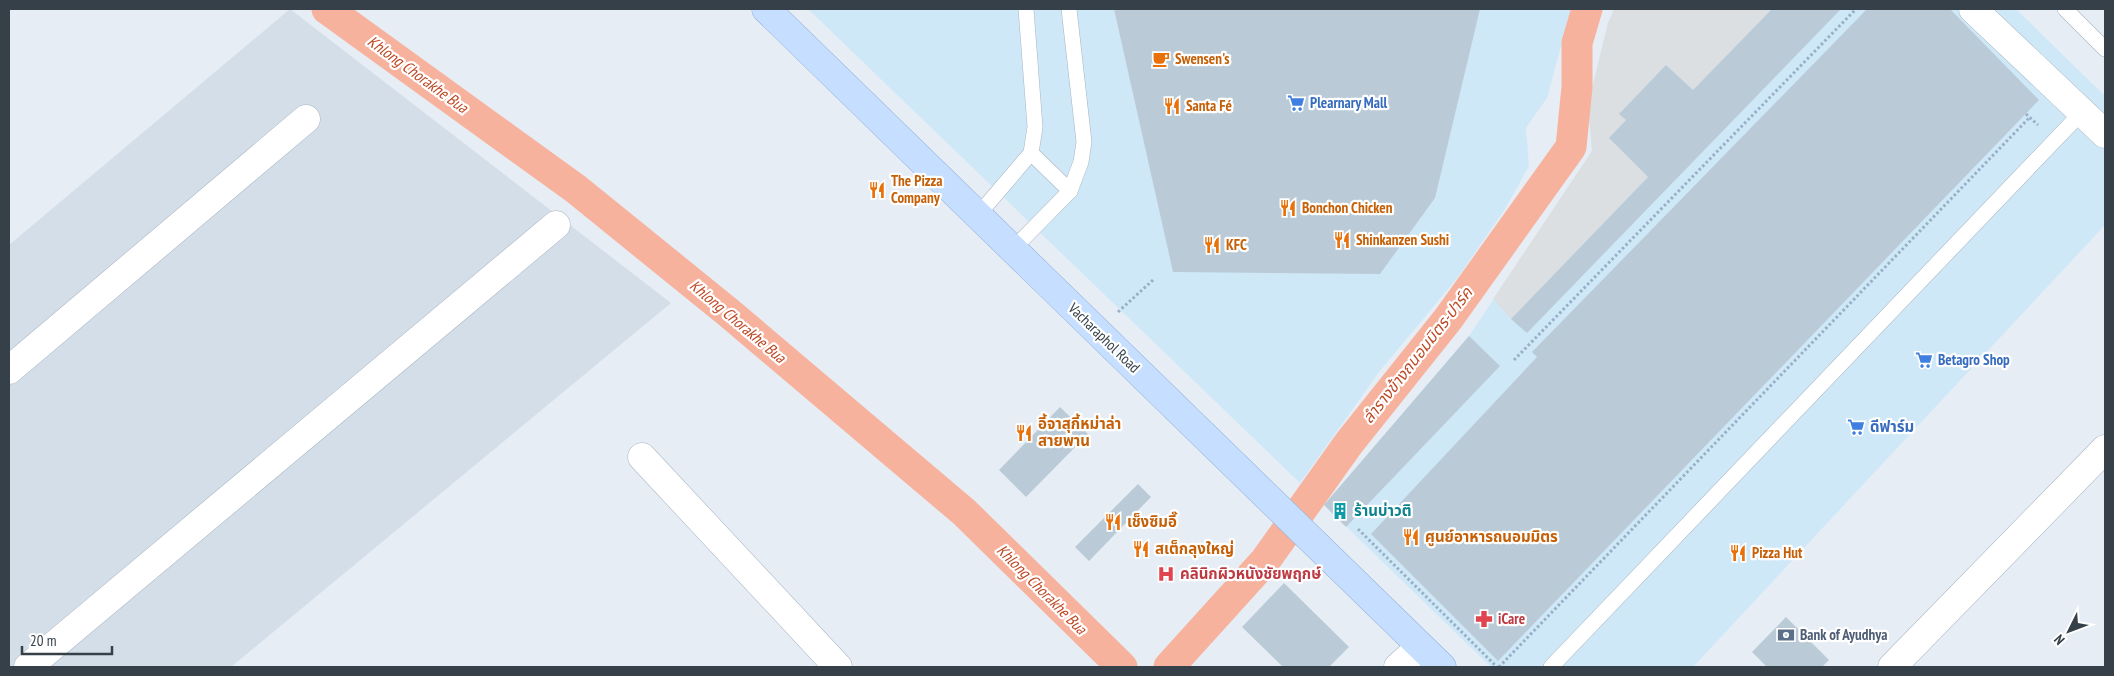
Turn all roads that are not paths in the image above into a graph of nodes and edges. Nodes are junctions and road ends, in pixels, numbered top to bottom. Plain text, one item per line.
1 (766, 9) edge
2 (1026, 9) edge
3 (1069, 9) edge
4 (1972, 9) edge
5 (2065, 9) edge
6 (2105, 49) edge
7 (2082, 112) junction
8 (306, 119) dead end
9 (2105, 134) edge
10 (1031, 153) junction
11 (1070, 191) junction
12 (978, 215) junction
13 (556, 225) dead end
14 (1013, 249) junction
15 (9, 370) edge
16 (2105, 449) edge
17 (642, 457) dead end
18 (1420, 647) junction
19 (28, 667) edge
20 (838, 667) edge
21 (1398, 667) edge
22 (1442, 667) edge
23 (1551, 667) edge
24 (1892, 667) edge

1 - 12 main road, Vacharaphol Road
2 - 10 lane
3 - 11 lane
4 - 7 street
5 - 6 lane
7 - 9 street
7 - 23 lane
8 - 15 street
10 - 11 lane
10 - 12 lane
11 - 14 lane
12 - 14 main road, Vacharaphol Road
13 - 19 street
14 - 18 main road, Vacharaphol Road
16 - 24 street
17 - 20 street
18 - 21 street
18 - 22 main road, Vacharaphol Road

